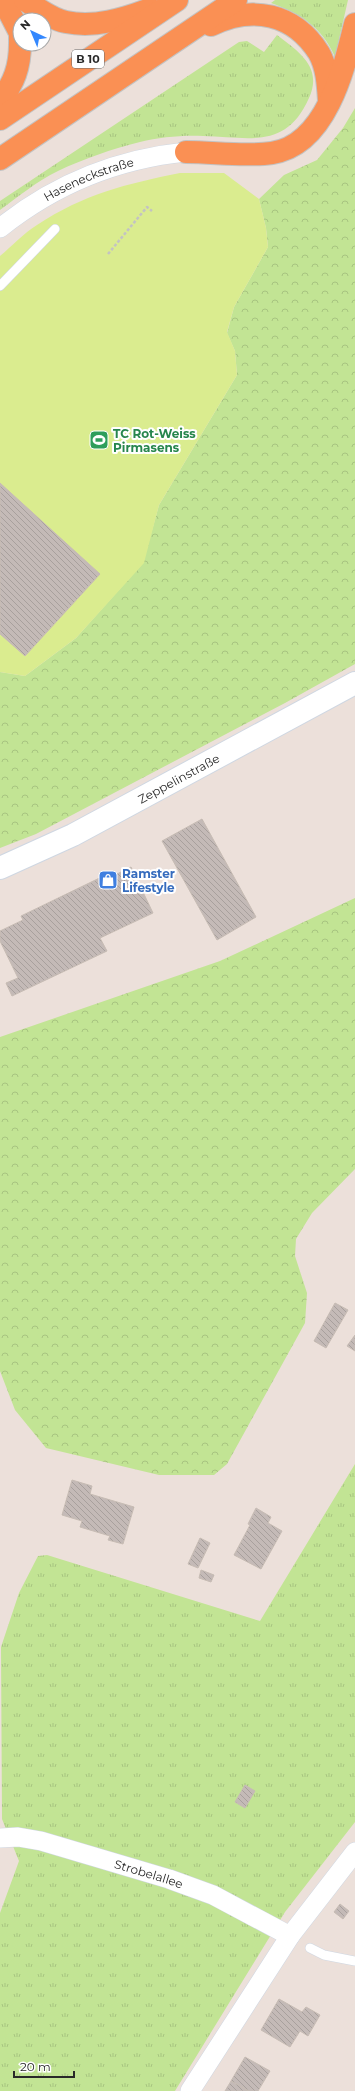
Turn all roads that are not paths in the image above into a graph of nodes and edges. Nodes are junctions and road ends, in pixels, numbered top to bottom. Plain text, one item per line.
1 (3, 0) edge
2 (25, 0) edge
3 (171, 0) edge
4 (177, 0) edge
5 (236, 0) edge
6 (12, 17) edge
7 (355, 24) edge
8 (170, 45) junction
9 (20, 52) edge
10 (0, 101) edge
11 (329, 102) junction
12 (0, 119) edge
13 (186, 152) joint
14 (0, 159) edge
15 (0, 228) edge
16 (55, 229) dead end
17 (0, 286) edge
18 (355, 683) edge
19 (0, 868) edge
20 (0, 1838) edge
21 (355, 1852) edge
22 (290, 1936) junction
23 (310, 1948) dead end
24 (355, 1961) edge
25 (190, 2091) edge

1 - 6 highway
2 - 3 highway
4 - 12 highway, B 10
5 - 8 highway, B 10
7 - 11 highway
8 - 11 highway
8 - 14 highway, B 10
9 - 10 highway
11 - 13 highway
13 - 15 street, Haseneckstraße
16 - 17 lane
18 - 19 street, Zeppelinstraße
20 - 22 street, Strobelallee
21 - 22 street
22 - 25 street
23 - 24 lane

